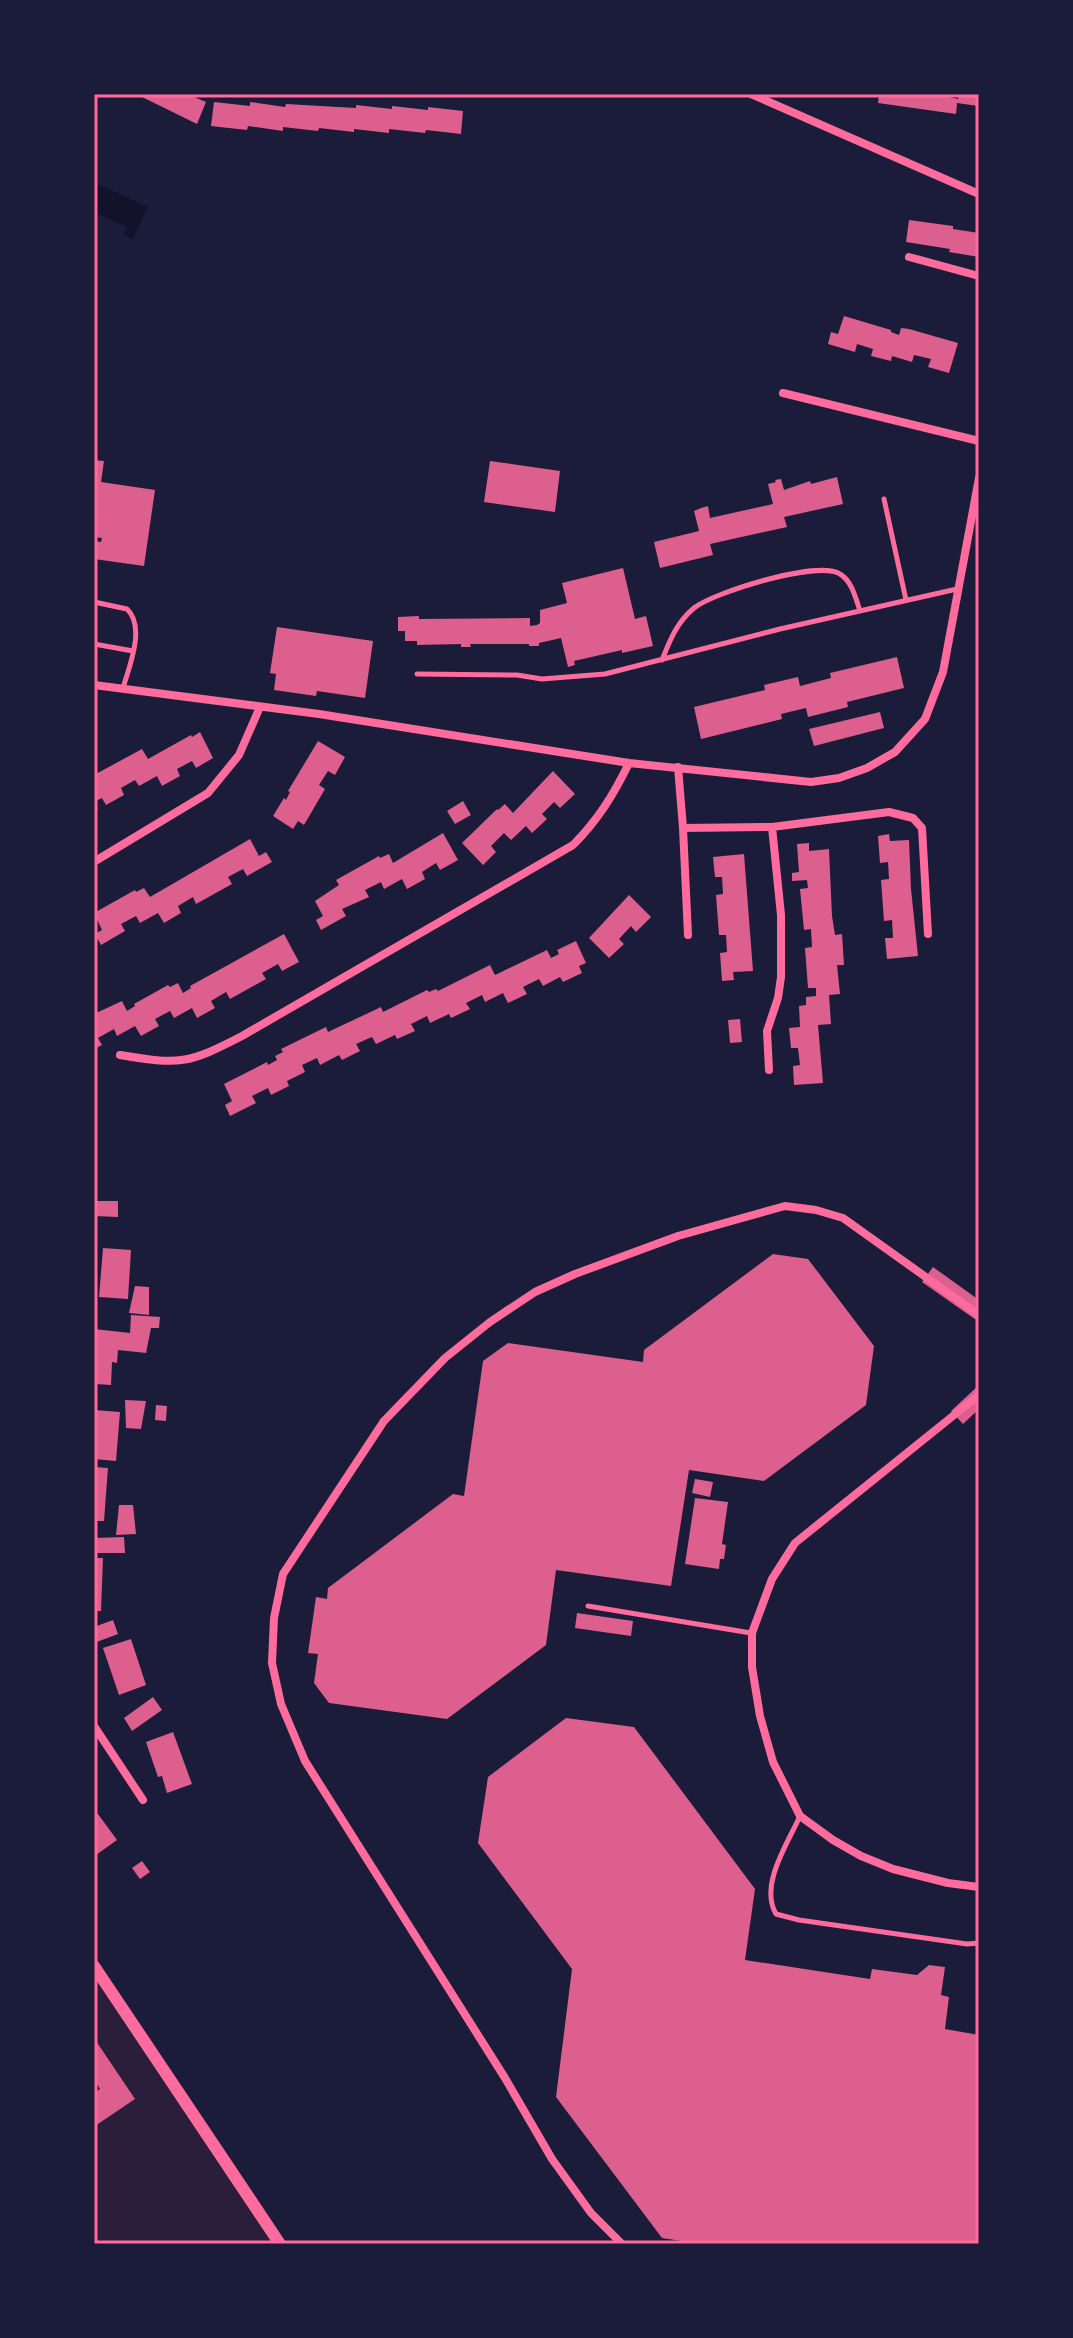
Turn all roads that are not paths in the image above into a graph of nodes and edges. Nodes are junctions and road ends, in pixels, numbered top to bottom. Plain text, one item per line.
1 (756, 95) edge
2 (979, 194) edge
3 (909, 257) dead end
4 (979, 276) edge
5 (783, 393) dead end
6 (979, 441) edge
7 (979, 478) edge
8 (884, 499) dead end
9 (959, 589) junction
10 (906, 600) junction
11 (94, 602) edge
12 (860, 611) junction
13 (94, 644) edge
14 (133, 651) junction
15 (662, 660) junction
16 (417, 674) dead end
17 (94, 685) edge
18 (123, 689) junction
19 (260, 707) junction
20 (629, 763) junction
21 (678, 767) junction
22 (772, 827) junction
23 (683, 828) junction
24 (97, 860) dead end
25 (928, 934) dead end
26 (688, 935) dead end
27 (120, 1055) dead end
28 (769, 1070) dead end
29 (979, 1315) edge
30 (979, 1395) edge
31 (588, 1606) dead end
32 (752, 1633) junction
33 (94, 1726) edge
34 (143, 1800) dead end
35 (800, 1816) junction
36 (979, 1887) edge
37 (979, 1943) edge
38 (94, 1966) edge
39 (280, 2244) edge
40 (622, 2244) edge

1 - 2 street
3 - 4 street
5 - 6 street
7 - 9 street
8 - 10 lane
9 - 10 lane
9 - 21 street
10 - 12 lane
11 - 14 lane
12 - 15 lane
12 - 15 lane
13 - 14 lane
14 - 18 lane
15 - 16 lane
17 - 18 street
18 - 19 street
19 - 20 street
19 - 24 street
20 - 21 street
20 - 27 street
21 - 23 street
22 - 23 street
22 - 25 street
22 - 28 street
23 - 26 street
29 - 40 street
30 - 32 street
31 - 32 lane
32 - 35 street
33 - 34 street
35 - 36 street
35 - 37 lane
38 - 39 street

